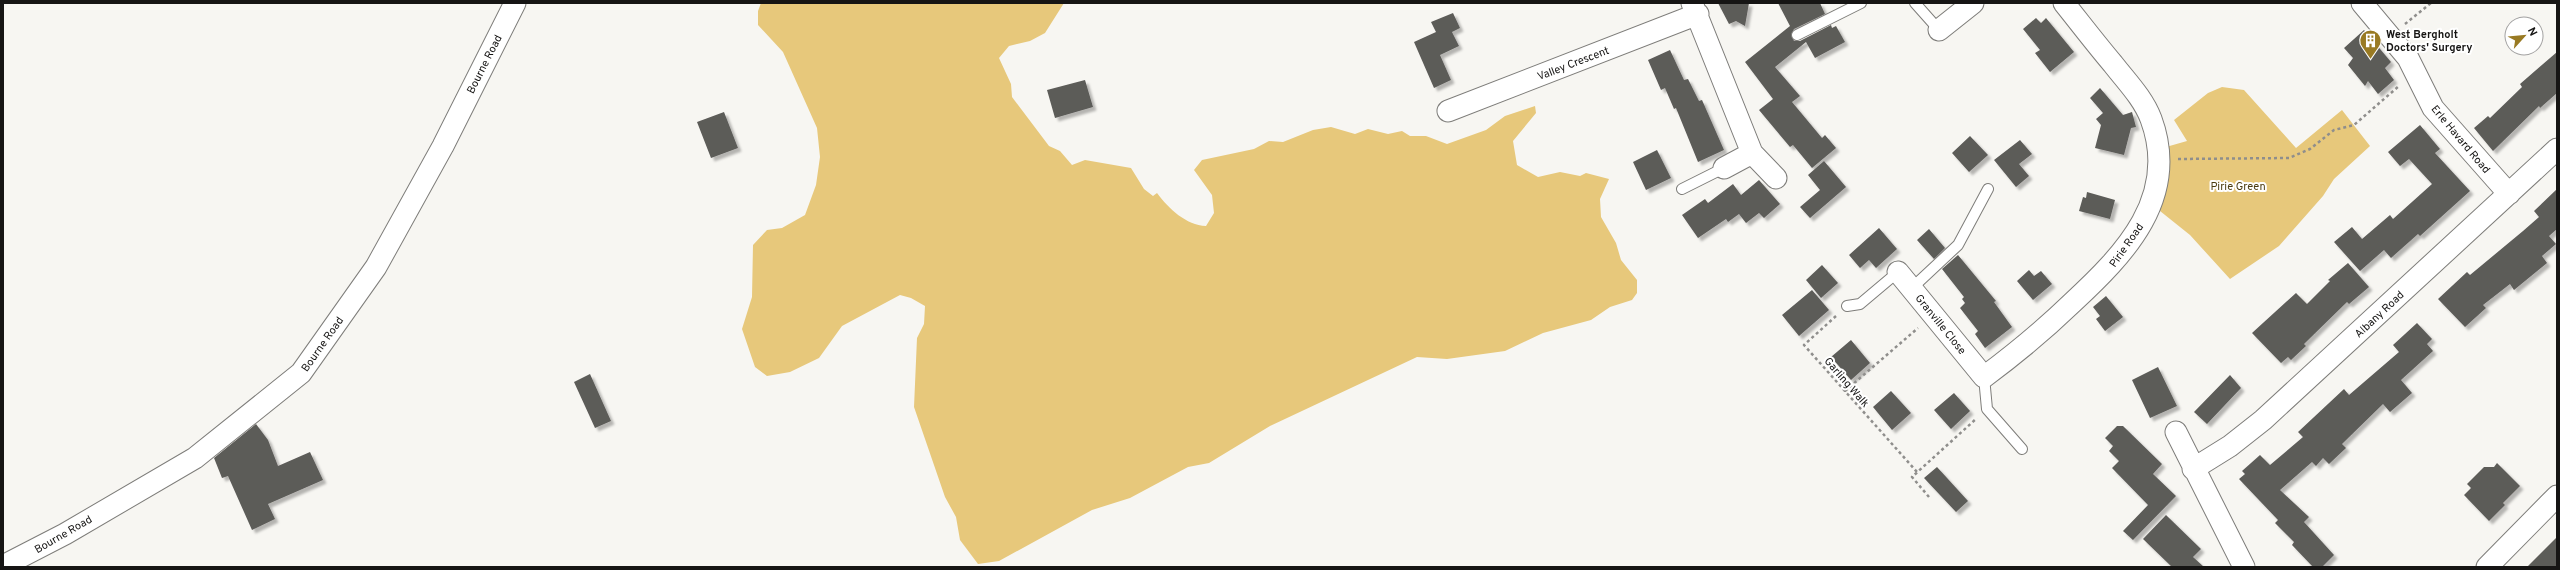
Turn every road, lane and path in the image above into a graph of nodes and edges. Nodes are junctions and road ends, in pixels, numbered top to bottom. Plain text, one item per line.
1 (515, 3) edge
2 (1861, 3) edge
3 (1915, 3) edge
4 (1973, 3) edge
5 (2064, 3) edge
6 (2362, 3) edge
7 (2431, 3) edge
8 (1695, 9) edge
9 (1939, 30) joint
10 (1797, 35) dead end
11 (2390, 36) junction
12 (2416, 71) junction
13 (1448, 111) dead end
14 (2557, 149) edge
15 (1752, 153) junction
16 (2159, 160) junction
17 (1724, 168) joint
18 (1776, 178) dead end
19 (1682, 189) dead end
20 (1988, 189) dead end
21 (2509, 194) junction
22 (1898, 272) joint
23 (1912, 288) junction
24 (1847, 306) joint
25 (1934, 314) junction
26 (1984, 377) junction
27 (1845, 392) junction
28 (1987, 409) junction
29 (2176, 432) dead end
30 (2022, 449) dead end
31 (2193, 469) junction
32 (1916, 472) junction
33 (2557, 496) edge
34 (1929, 497) dead end
35 (3, 566) edge
36 (2244, 567) edge
37 (2487, 567) edge

1 - 35 street, Bourne Road
2 - 10 lane
3 - 9 lane
4 - 9 street
5 - 16 street, Pirie Road
6 - 11 street, Erle Havard Road
7 - 11 path
8 - 13 street, Valley Crescent
8 - 15 street, Valley Crescent
11 - 12 street, Erle Havard Road
12 - 16 path
12 - 21 street, Erle Havard Road
14 - 21 street, Albany Road
15 - 17 street
15 - 18 street, Valley Crescent
16 - 26 street, Pirie Road
17 - 19 lane
20 - 23 lane
21 - 31 street, Albany Road
22 - 23 street, Granville Close
22 - 24 lane
23 - 25 street, Granville Close
24 - 27 path, Garling Walk
25 - 26 street, Granville Close
25 - 27 path
26 - 28 lane
27 - 32 path, Garling Walk
28 - 30 lane
28 - 32 path
29 - 31 street
31 - 36 street
32 - 34 path, Garling Walk
33 - 37 street

